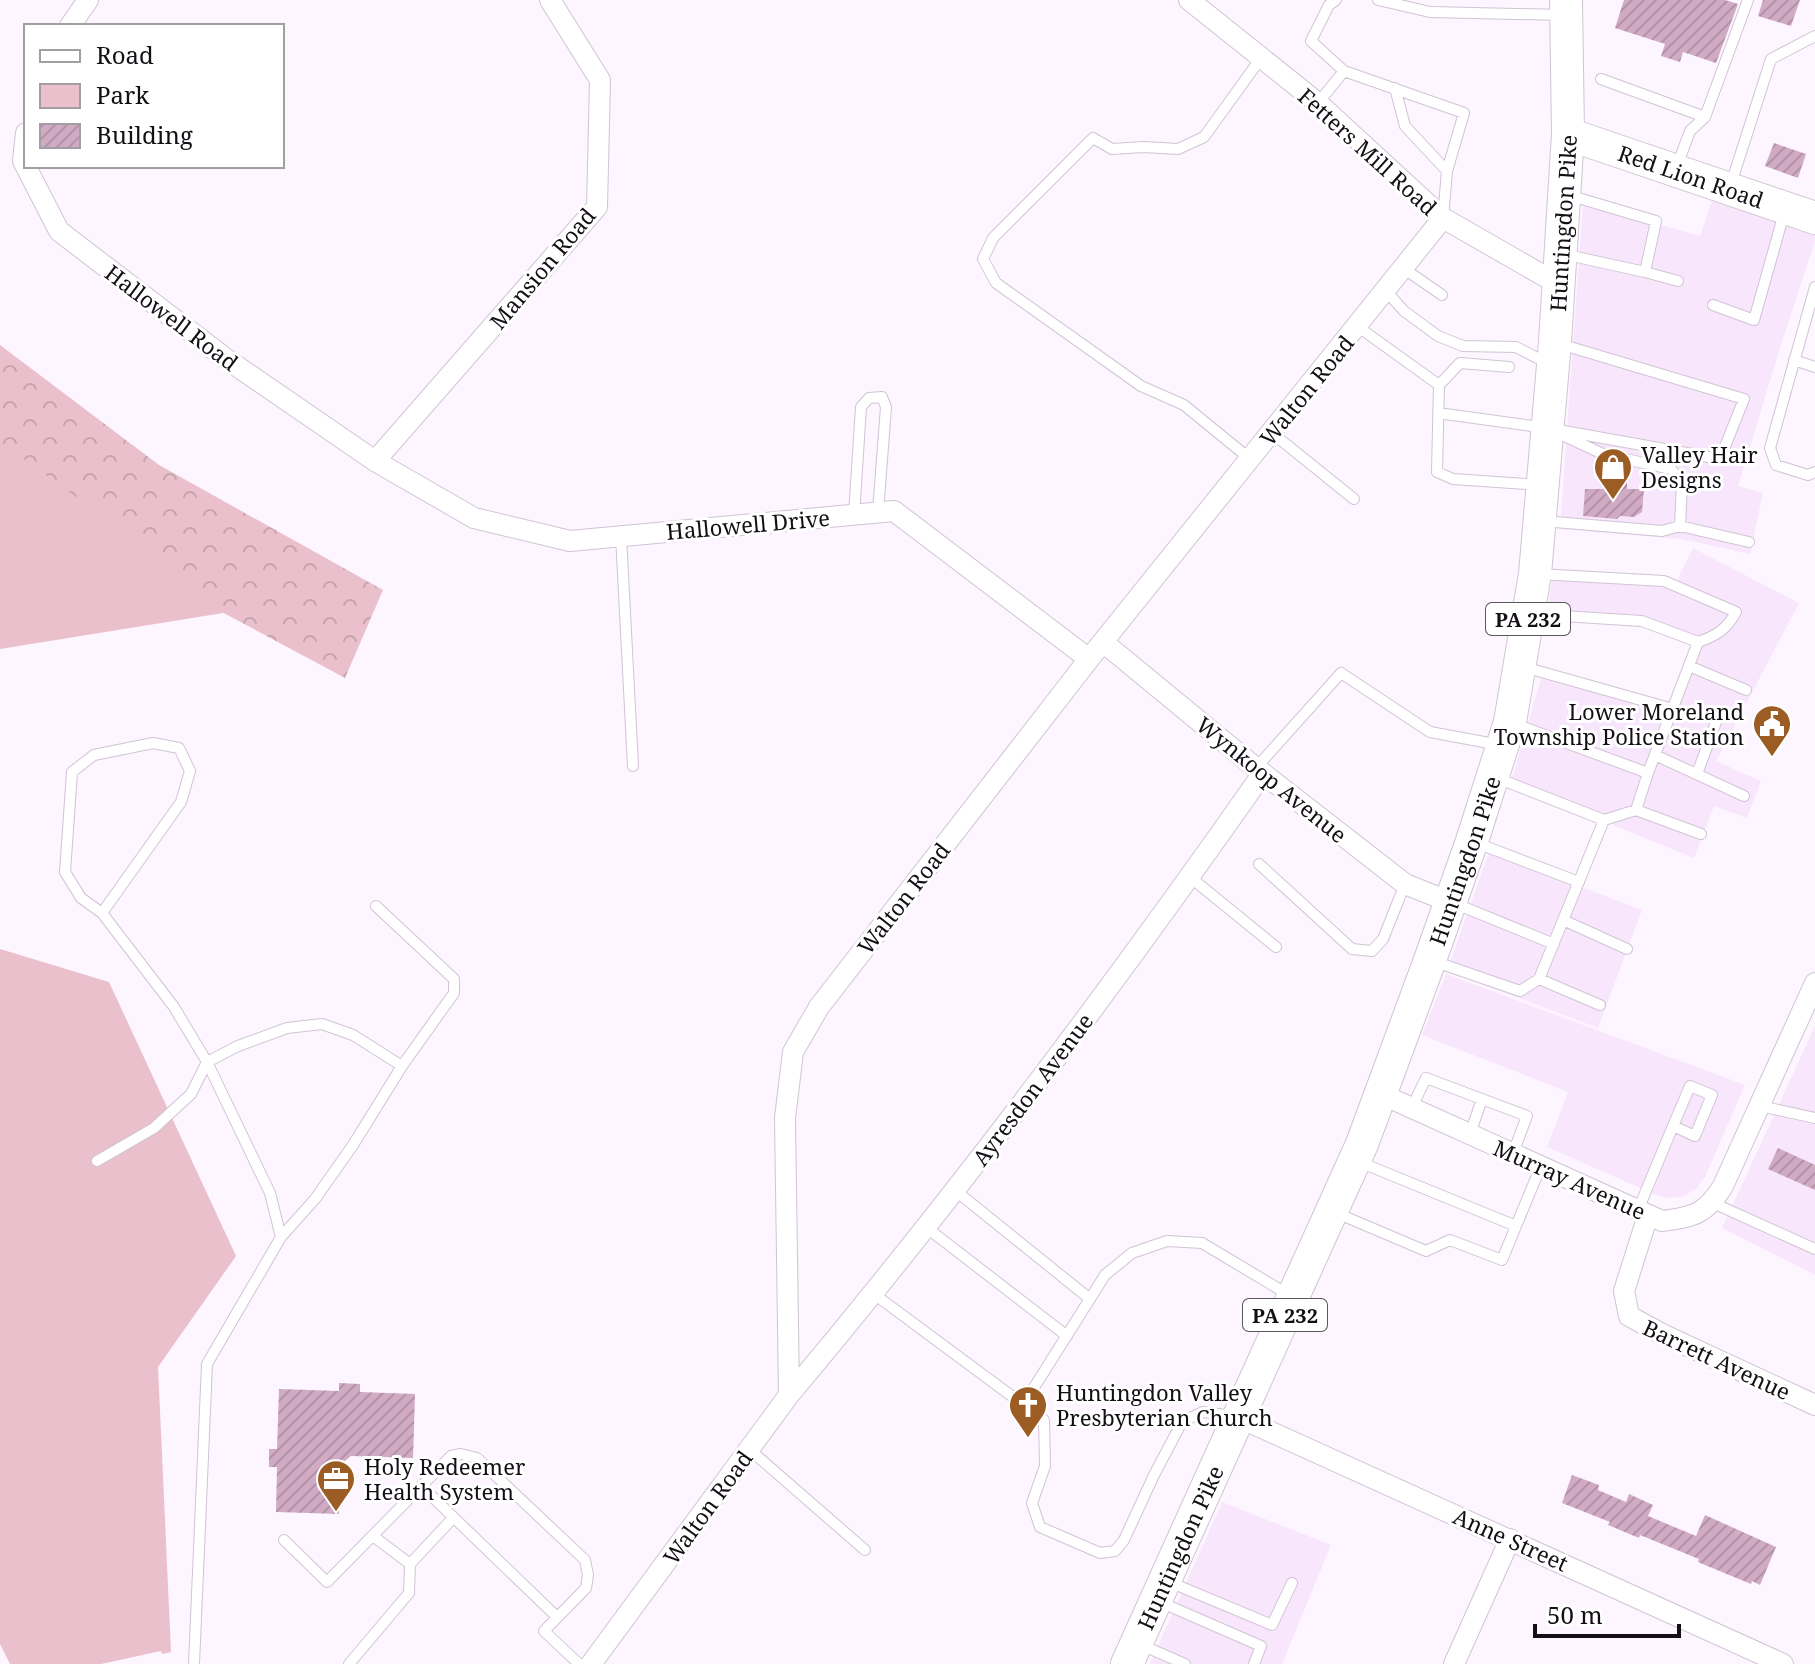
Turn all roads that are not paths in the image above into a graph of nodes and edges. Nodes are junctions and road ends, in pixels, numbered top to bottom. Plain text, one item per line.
1 (88, 0) edge
2 (550, 0) edge
3 (1189, 0) edge
4 (1336, 0) edge
5 (1378, 0) edge
6 (1745, 1) edge
7 (1567, 8) edge
8 (71, 24) edge
9 (1815, 36) edge
10 (1261, 58) junction
11 (1344, 71) junction
12 (1601, 79) dead end
13 (1395, 88) junction
14 (1318, 103) junction
15 (1705, 117) junction
16 (1568, 134) junction
17 (27, 168) edge
18 (1447, 171) junction
19 (1675, 171) junction
20 (1729, 189) junction
21 (1565, 194) junction
22 (1800, 213) edge
23 (1443, 218) junction
24 (1403, 268) junction
25 (1560, 268) junction
26 (1645, 272) junction
27 (1678, 281) dead end
28 (1815, 287) edge
29 (1385, 290) junction
30 (1442, 295) dead end
31 (1713, 305) dead end
32 (1357, 326) junction
33 (1554, 354) junction
34 (1794, 360) junction
35 (1509, 367) dead end
36 (1815, 367) edge
37 (1439, 385) junction
38 (1438, 413) junction
39 (1547, 428) junction
40 (1272, 433) junction
41 (1250, 459) junction
42 (375, 461) junction
43 (1815, 472) edge
44 (1542, 485) junction
45 (1354, 499) dead end
46 (878, 512) junction
47 (854, 515) junction
48 (1540, 521) junction
49 (1680, 526) junction
50 (621, 536) junction
51 (1749, 542) dead end
52 (1535, 574) junction
53 (1529, 614) junction
54 (1103, 642) junction
55 (1698, 642) junction
56 (1089, 659) junction
57 (1520, 666) junction
58 (1689, 666) junction
59 (1746, 690) dead end
60 (1673, 709) junction
61 (1719, 714) dead end
62 (1506, 734) junction
63 (1655, 755) junction
64 (633, 766) dead end
65 (1260, 770) junction
66 (1648, 773) junction
67 (1697, 774) junction
68 (1493, 777) junction
69 (1744, 796) dead end
70 (1636, 810) junction
71 (1604, 820) junction
72 (1701, 834) dead end
73 (1472, 841) junction
74 (1259, 864) dead end
75 (1190, 877) junction
76 (1579, 882) junction
77 (1405, 884) junction
78 (1450, 902) junction
79 (376, 906) dead end
80 (102, 913) junction
81 (1563, 920) junction
82 (1554, 944) junction
83 (1276, 947) dead end
84 (1627, 949) dead end
85 (1430, 960) junction
86 (1539, 979) junction
87 (1815, 983) edge
88 (1600, 1005) dead end
89 (207, 1062) junction
90 (402, 1066) junction
91 (1381, 1094) junction
92 (1482, 1099) junction
93 (1760, 1106) junction
94 (1412, 1107) junction
95 (1815, 1118) edge
96 (1673, 1126) junction
97 (1470, 1134) junction
98 (1513, 1153) junction
99 (1355, 1160) junction
100 (97, 1161) dead end
101 (1541, 1166) junction
102 (956, 1191) junction
103 (1713, 1203) junction
104 (1332, 1211) junction
105 (1643, 1212) junction
106 (1516, 1226) junction
107 (927, 1228) junction
108 (281, 1237) junction
109 (1815, 1249) edge
110 (874, 1294) junction
111 (1293, 1298) junction
112 (1090, 1299) junction
113 (1067, 1336) junction
114 (789, 1395) junction
115 (1023, 1405) junction
116 (1815, 1405) edge
117 (1238, 1417) junction
118 (749, 1449) junction
119 (421, 1486) junction
120 (453, 1518) junction
121 (373, 1536) junction
122 (1510, 1539) junction
123 (284, 1540) dead end
124 (865, 1550) dead end
125 (410, 1564) junction
126 (1292, 1583) dead end
127 (1161, 1590) junction
128 (557, 1617) junction
129 (1132, 1654) edge
130 (194, 1664) edge
131 (349, 1664) edge
132 (579, 1664) edge
133 (591, 1664) edge
134 (1185, 1664) edge
135 (1254, 1664) edge
136 (1454, 1664) edge
137 (1783, 1664) edge

1 - 8 street
2 - 42 street, Mansion Road
3 - 10 street, Fetters Mill Road
4 - 11 lane
5 - 7 lane
6 - 15 lane
7 - 16 main road, Huntingdon Pike / PA 232
9 - 20 lane
10 - 14 street, Fetters Mill Road
10 - 41 lane
11 - 13 lane
11 - 14 lane
12 - 15 lane
13 - 18 lane
13 - 18 lane
14 - 23 street, Fetters Mill Road
15 - 19 lane
16 - 19 main road, Red Lion Road
16 - 21 main road, Huntingdon Pike / PA 232
17 - 42 street, Hallowell Road
18 - 23 lane
19 - 20 main road, Red Lion Road
20 - 22 main road, Red Lion Road
21 - 25 main road, Huntingdon Pike / PA 232
21 - 26 lane
22 - 31 lane
23 - 24 street, Walton Road
23 - 25 street, Fetters Mill Road
24 - 29 street, Walton Road
24 - 30 lane
25 - 26 lane
25 - 33 main road, Huntingdon Pike / PA 232
26 - 27 lane
28 - 34 lane
29 - 32 street, Walton Road
29 - 33 lane
32 - 37 lane
32 - 40 street, Walton Road
33 - 39 main road, Huntingdon Pike / PA 232
33 - 39 lane
34 - 36 lane
34 - 43 lane
35 - 37 lane
37 - 38 lane
38 - 39 lane
38 - 44 lane
39 - 44 main road, Huntingdon Pike / PA 232
39 - 49 lane
40 - 41 street, Walton Road
40 - 45 lane
41 - 54 street, Walton Road
42 - 50 street, Hallowell Drive
44 - 48 main road, Huntingdon Pike / PA 232
46 - 47 street, Hallowell Drive
46 - 47 lane
46 - 56 street, Hallowell Drive
47 - 50 street, Hallowell Drive
48 - 49 lane
48 - 52 main road, Huntingdon Pike / PA 232
49 - 51 lane
50 - 64 lane
52 - 53 main road, Huntingdon Pike / PA 232
52 - 55 lane
53 - 55 lane
53 - 57 main road, Huntingdon Pike / PA 232
54 - 56 street, Walton Road
54 - 65 street, Wynkoop Avenue
55 - 58 lane
56 - 114 street, Walton Road
57 - 60 lane
57 - 62 main road, Huntingdon Pike / PA 232
58 - 59 lane
58 - 60 lane
60 - 63 lane
61 - 67 lane
62 - 65 lane
62 - 66 lane
62 - 68 main road, Huntingdon Pike / PA 232
63 - 66 lane
63 - 67 lane
65 - 75 street, Ayresdon Avenue
65 - 77 street, Wynkoop Avenue
66 - 70 lane
67 - 69 lane
68 - 71 lane
68 - 73 main road, Huntingdon Pike / PA 232
70 - 71 lane
70 - 72 lane
71 - 76 lane
73 - 76 lane
73 - 78 main road, Huntingdon Pike / PA 232
74 - 77 lane
75 - 83 lane
75 - 102 street, Ayresdon Avenue
76 - 81 lane
77 - 78 street, Wynkoop Avenue
78 - 82 lane
78 - 85 main road, Huntingdon Pike / PA 232
79 - 90 lane
80 - 80 lane
80 - 89 lane
81 - 82 lane
81 - 84 lane
82 - 86 lane
85 - 86 lane
85 - 91 main road, Huntingdon Pike / PA 232
86 - 88 lane
87 - 93 street
89 - 90 lane
89 - 100 lane
89 - 108 lane
90 - 108 lane
91 - 94 street, Murray Avenue
91 - 99 main road, Huntingdon Pike / PA 232
92 - 94 lane
92 - 97 lane
92 - 98 lane
93 - 95 lane
93 - 103 street
94 - 97 street, Murray Avenue
96 - 96 lane
96 - 105 lane
97 - 98 street, Murray Avenue
98 - 101 street, Murray Avenue
99 - 104 main road, Huntingdon Pike / PA 232
99 - 106 lane
101 - 105 street, Murray Avenue
101 - 106 lane
102 - 107 street, Ayresdon Avenue
102 - 112 lane
103 - 105 street, Murray Avenue
103 - 109 lane
104 - 106 lane
104 - 111 main road, Huntingdon Pike / PA 232
105 - 116 street, Barrett Avenue
107 - 110 street, Ayresdon Avenue
107 - 113 lane
108 - 130 lane
110 - 114 street, Ayresdon Avenue
110 - 115 lane
111 - 112 lane
111 - 117 main road, Huntingdon Pike / PA 232
112 - 113 lane
113 - 115 lane
114 - 118 street, Walton Road
115 - 117 lane
117 - 122 street, Anne Street
117 - 127 main road, Huntingdon Pike / PA 232
118 - 124 lane
118 - 133 street, Walton Road
119 - 120 lane
119 - 121 lane
119 - 128 lane
120 - 125 lane
120 - 128 lane
121 - 123 lane
121 - 125 lane
122 - 136 street
122 - 137 street, Anne Street
125 - 131 lane
126 - 127 lane
127 - 129 main road, Huntingdon Pike / PA 232
127 - 135 lane
128 - 132 lane
129 - 134 lane

